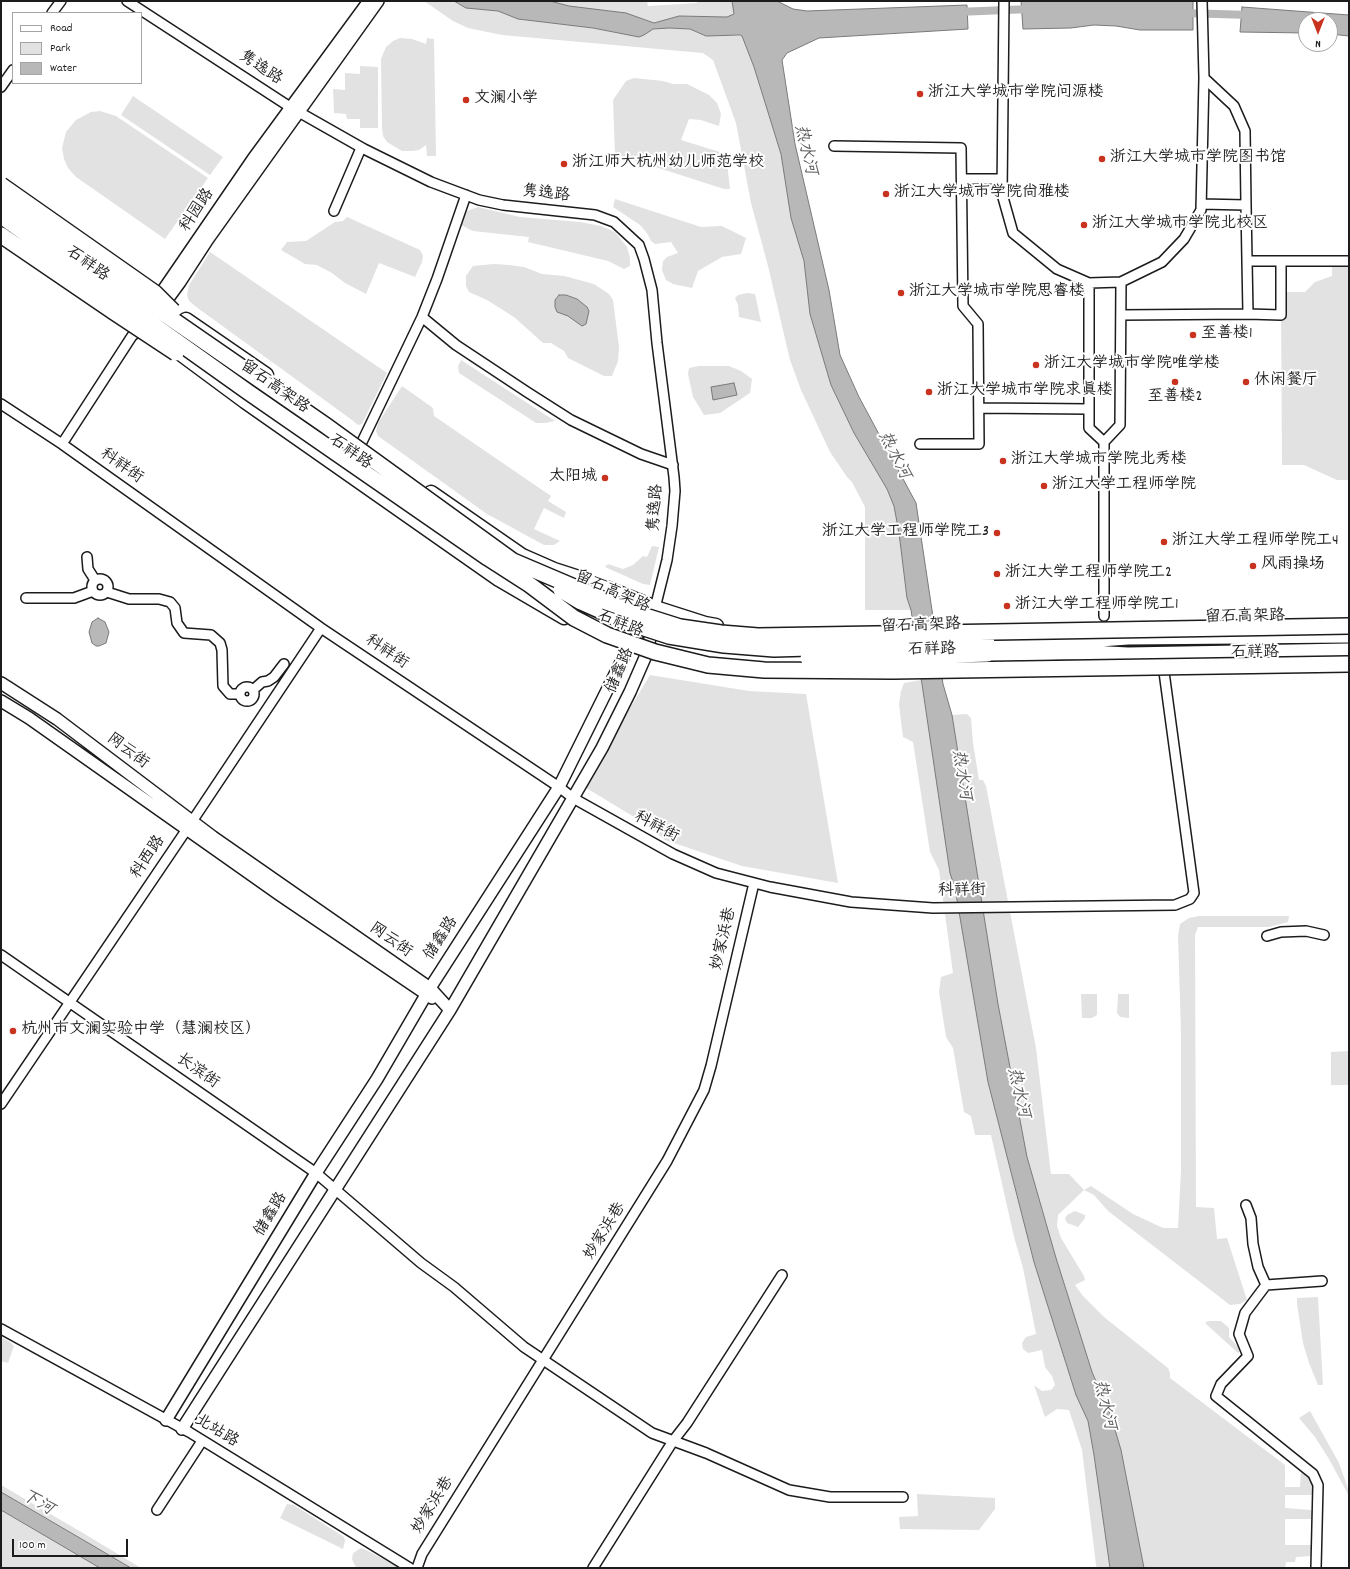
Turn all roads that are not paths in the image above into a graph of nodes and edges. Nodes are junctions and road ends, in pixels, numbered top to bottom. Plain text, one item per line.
1 (61, 1) edge
2 (127, 1) edge
3 (369, 1) edge
4 (378, 1) edge
5 (1004, 1) edge
6 (1202, 1) edge
7 (53, 12) edge
8 (12, 71) edge
9 (1204, 78) junction
10 (1, 87) edge
11 (294, 109) junction
12 (834, 146) dead end
13 (361, 148) junction
14 (962, 179) junction
15 (1002, 179) junction
16 (1, 185) edge
17 (1, 193) edge
18 (466, 195) junction
19 (1, 201) edge
20 (1201, 204) junction
21 (1246, 205) junction
22 (334, 211) dead end
23 (1, 216) edge
24 (1, 224) edge
25 (1, 234) edge
26 (1247, 261) junction
27 (1281, 261) junction
28 (1349, 261) edge
29 (1121, 282) junction
30 (1089, 283) junction
31 (160, 303) junction
32 (1248, 314) junction
33 (1121, 315) junction
34 (422, 317) junction
35 (144, 326) junction
36 (197, 336) junction
37 (1, 404) edge
38 (979, 408) junction
39 (1089, 409) junction
40 (1104, 442) junction
41 (62, 444) junction
42 (361, 444) junction
43 (920, 444) dead end
44 (673, 465) junction
45 (88, 557) dead end
46 (513, 561) junction
47 (95, 580) junction
48 (530, 585) junction
49 (93, 591) junction
50 (107, 592) junction
51 (26, 598) dead end
52 (655, 608) junction
53 (1104, 616) dead end
54 (574, 618) junction
55 (1349, 620) edge
56 (1243, 621) junction
57 (1287, 621) junction
58 (1349, 626) edge
59 (321, 628) junction
60 (1349, 635) edge
61 (1128, 637) junction
62 (628, 648) junction
63 (987, 649) junction
64 (1349, 651) edge
65 (647, 653) junction
66 (1128, 655) junction
67 (1349, 660) edge
68 (284, 664) dead end
69 (1349, 664) edge
70 (1349, 670) edge
71 (1251, 671) junction
72 (1309, 671) junction
73 (1164, 672) junction
74 (1, 683) edge
75 (1, 700) edge
76 (559, 787) junction
77 (573, 798) junction
78 (190, 825) junction
79 (754, 883) junction
80 (1324, 935) dead end
81 (1267, 936) dead end
82 (1, 955) edge
83 (428, 991) junction
84 (70, 1002) junction
85 (450, 1010) junction
86 (1, 1104) edge
87 (316, 1173) junction
88 (336, 1189) junction
89 (1246, 1205) dead end
90 (782, 1275) dead end
91 (1322, 1281) dead end
92 (1266, 1285) junction
93 (1, 1329) edge
94 (543, 1360) junction
95 (166, 1420) junction
96 (182, 1429) junction
97 (202, 1441) junction
98 (673, 1441) junction
99 (903, 1498) dead end
100 (157, 1510) dead end
101 (410, 1568) edge
102 (417, 1568) edge
103 (593, 1568) edge
104 (1316, 1568) edge

1 - 7 street
2 - 11 street, 隽逸路
3 - 11 street, 科园路
4 - 11 street, 科园路
5 - 15 street
6 - 9 street
8 - 10 street
9 - 20 street
9 - 21 street
11 - 13 street, 隽逸路
11 - 31 street, 科园路
12 - 14 street
13 - 18 street, 隽逸路
13 - 22 street
14 - 15 street
14 - 38 street
15 - 30 street
16 - 36 highway, bridge
17 - 31 main road, 石祥路
18 - 34 street
18 - 44 street, 隽逸路
19 - 36 highway, 留石高架路, bridge
20 - 21 street
20 - 29 street
21 - 26 street
23 - 48 highway, 留石高架路, bridge
24 - 35 main road, 石祥路
25 - 54 highway, bridge
26 - 27 street
26 - 32 street
27 - 28 street
27 - 32 street
29 - 30 street
29 - 33 street
30 - 39 street
31 - 35 street, 科园路
31 - 42 main road, 石祥路
32 - 33 street
33 - 40 street
34 - 42 street
34 - 44 street
35 - 41 street, 科园路
35 - 62 main road, 石祥路
36 - 46 highway, 留石高架路, bridge
37 - 41 street, 科祥街
38 - 39 street
38 - 43 street
39 - 40 street
40 - 53 street
41 - 59 street, 科祥街
42 - 52 main road, 石祥路
44 - 52 street, 隽逸路
45 - 47 street
46 - 58 highway, 留石高架路, bridge
46 - 63 highway, 留石高架路, bridge
47 - 49 street
47 - 50 street
48 - 54 highway, 留石高架路, bridge
48 - 63 highway, 留石高架路, bridge
49 - 50 street
49 - 51 street
50 - 68 street
52 - 56 main road, 石祥路, bridge
52 - 62 street, 储鑫路
52 - 65 street, 储鑫路
54 - 69 highway, 留石高架路, bridge
55 - 57 main road, 石祥路
56 - 57 main road, 石祥路
56 - 61 highway
57 - 58 highway
59 - 76 street, 科祥街
59 - 78 street, 科西路
60 - 61 highway, 留石高架路
61 - 63 highway, 留石高架路
62 - 65 main road, 石祥路
62 - 76 street, 储鑫路
63 - 66 highway, 留石高架路
64 - 66 highway, 留石高架路
65 - 73 main road, 石祥路, bridge
65 - 77 street, 储鑫路
66 - 71 highway
67 - 72 highway
70 - 72 main road, 石祥路
71 - 72 main road, 石祥路
71 - 73 main road, 石祥路
73 - 79 street, 科祥街
74 - 78 street, 网云街
75 - 78 street, 网云街
76 - 77 street, 科祥街
76 - 83 street, 储鑫路
77 - 79 street, 科祥街
77 - 85 street, 储鑫路
78 - 83 street, 网云街
78 - 84 street, 科西路
79 - 94 street, 妙家浜巷
80 - 81 street
82 - 84 street, 长滨街
83 - 85 street, 网云街
83 - 87 street, 储鑫路
84 - 86 street, 科西路
84 - 87 street, 长滨街
85 - 88 street, 储鑫路
87 - 88 street, 长滨街
87 - 95 street, 储鑫路
88 - 94 street, 长滨街
88 - 96 street, 储鑫路
89 - 92 street
90 - 98 street
91 - 92 street
92 - 104 street
93 - 95 street, 北站路
94 - 98 street, 长滨街
94 - 102 street, 妙家浜巷
95 - 96 street, 北站路
96 - 97 street, 北站路
97 - 100 street
97 - 101 street, 北站路
98 - 99 street, 长滨街
98 - 103 street

